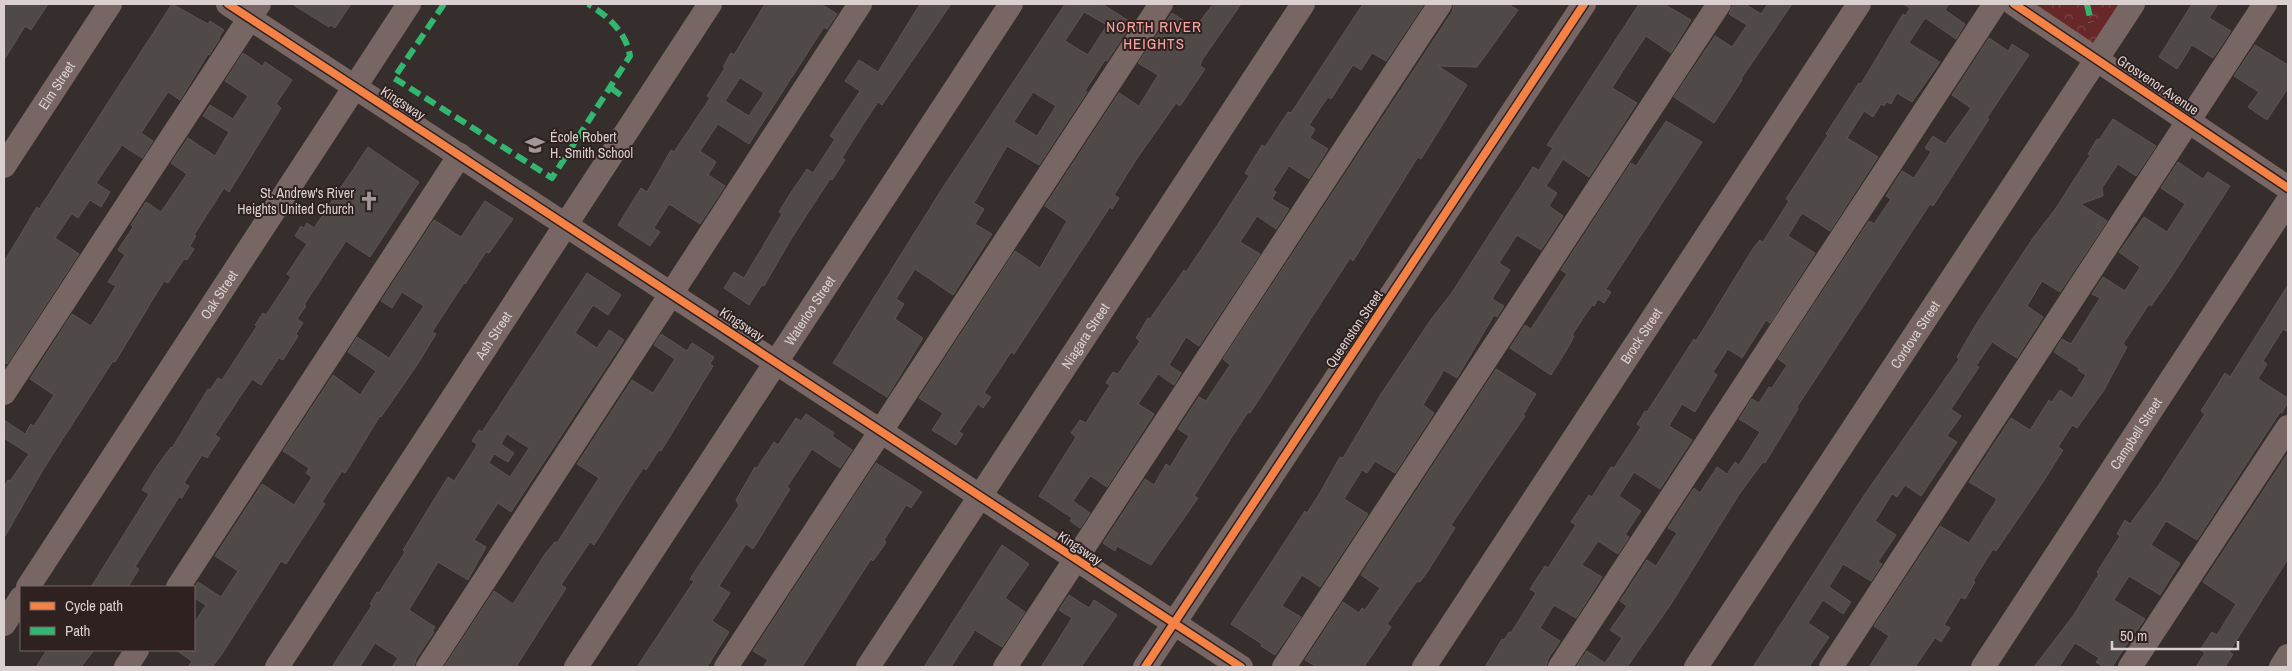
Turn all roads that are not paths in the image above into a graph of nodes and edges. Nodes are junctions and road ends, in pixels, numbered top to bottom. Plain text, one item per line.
1 (110, 4) edge
2 (228, 4) edge
3 (409, 4) edge
4 (710, 4) edge
5 (860, 4) edge
6 (1011, 4) edge
7 (1161, 4) edge
8 (1303, 4) edge
9 (1440, 4) edge
10 (1584, 4) edge
11 (1719, 4) edge
12 (1859, 4) edge
13 (1995, 4) edge
14 (2014, 4) edge
15 (2133, 4) edge
16 (2265, 4) edge
17 (254, 11) edge
18 (2097, 59) junction
19 (355, 86) junction
20 (2189, 121) junction
21 (460, 155) junction
22 (4, 166) edge
23 (2288, 188) edge
24 (2288, 201) edge
25 (566, 225) junction
26 (672, 294) junction
27 (776, 361) junction
28 (4, 393) edge
29 (2288, 426) edge
30 (881, 431) junction
31 (980, 497) junction
32 (1076, 560) junction
33 (29, 586) edge
34 (179, 586) edge
35 (20, 600) edge
36 (4, 624) edge
37 (1174, 624) junction
38 (136, 651) edge
39 (2288, 656) edge
40 (126, 667) edge
41 (277, 667) edge
42 (428, 667) edge
43 (576, 667) edge
44 (726, 667) edge
45 (868, 667) edge
46 (1005, 667) edge
47 (1145, 667) edge
48 (1241, 667) edge
49 (1284, 667) edge
50 (1424, 667) edge
51 (1560, 667) edge
52 (1696, 667) edge
53 (1831, 667) edge
54 (1983, 667) edge
55 (2130, 667) edge
56 (2281, 667) edge

1 - 22 street, Elm Street
2 - 17 street, Kingsway
3 - 19 street, Oak Street
4 - 25 street, Ash Street
5 - 26 street
6 - 27 street, Waterloo Street
7 - 30 street
8 - 31 street, Niagara Street
9 - 32 street
10 - 37 street, Queenston Street
11 - 49 street
12 - 50 street, Brock Street
13 - 51 street
14 - 18 street, Grosvenor Avenue
15 - 18 street, Cordova Street
16 - 20 street
17 - 19 street, Kingsway
17 - 28 street
18 - 20 street, Grosvenor Avenue
18 - 52 street, Cordova Street
19 - 21 street, Kingsway
19 - 33 street, Oak Street
20 - 23 street, Grosvenor Avenue
20 - 53 street
21 - 25 street, Kingsway
21 - 34 street
24 - 54 street, Campbell Street
25 - 26 street, Kingsway
25 - 41 street, Ash Street
26 - 27 street, Kingsway
26 - 42 street
27 - 30 street, Kingsway
27 - 43 street, Waterloo Street
29 - 55 street
30 - 31 street, Kingsway
30 - 44 street
31 - 32 street, Kingsway
31 - 45 street, Niagara Street
32 - 37 street, Kingsway
32 - 46 street
35 - 36 street
37 - 47 street, Queenston Street
37 - 48 street, Kingsway
38 - 40 street
39 - 56 street

